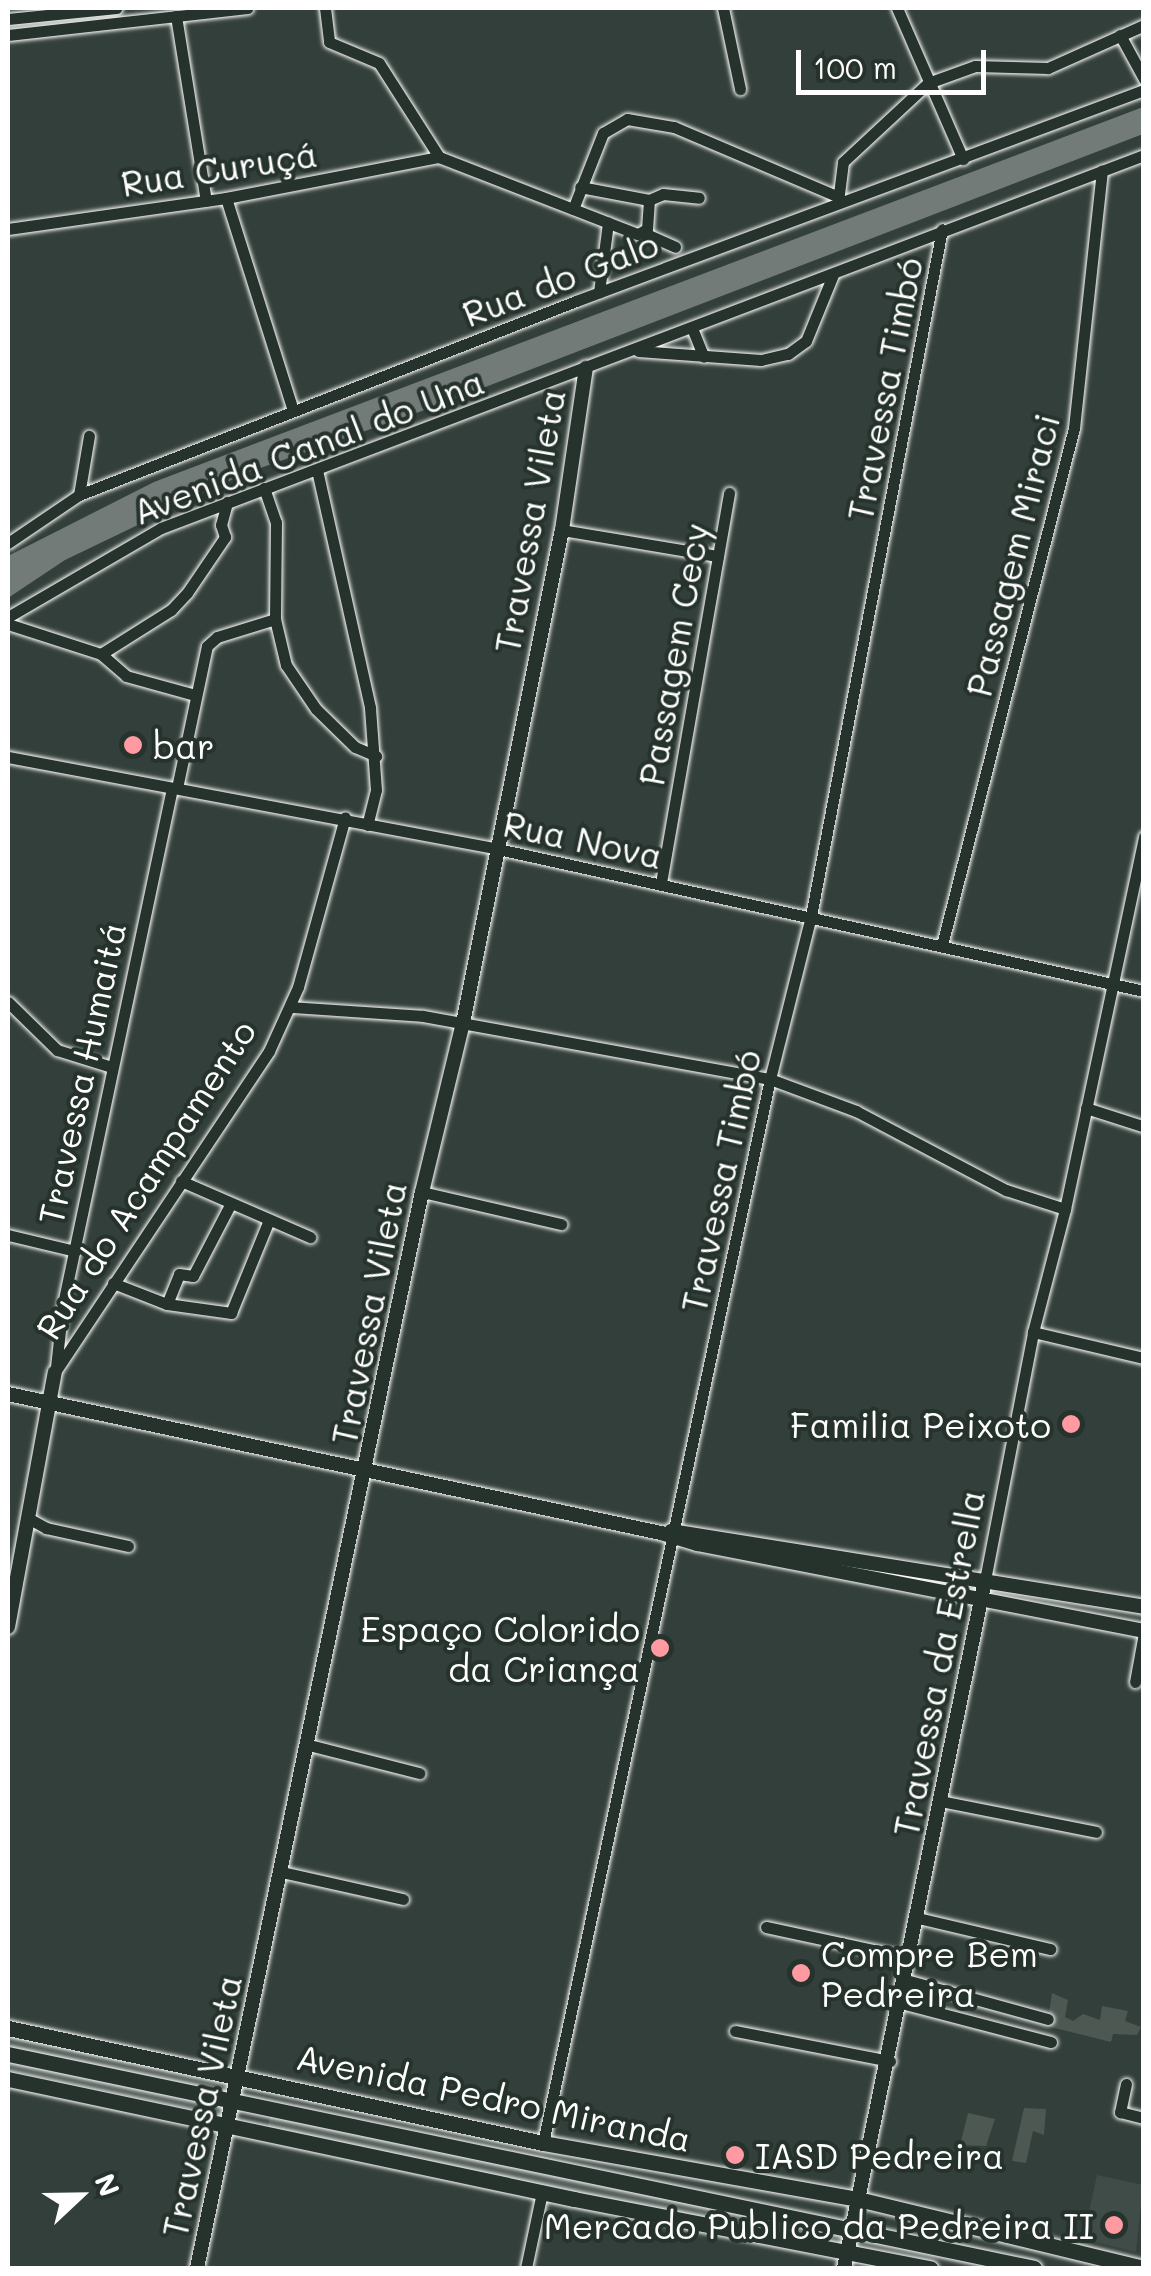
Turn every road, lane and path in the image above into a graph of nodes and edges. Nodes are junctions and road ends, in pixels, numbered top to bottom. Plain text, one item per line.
1 (116, 8) edge
2 (248, 8) edge
3 (326, 8) edge
4 (724, 8) edge
5 (898, 8) edge
6 (176, 16) junction
7 (8, 19) edge
8 (1144, 25) edge
9 (8, 35) edge
10 (1120, 35) junction
11 (1144, 79) edge
12 (928, 83) junction
13 (740, 90) dead end
14 (1144, 90) edge
15 (439, 156) junction
16 (1144, 156) edge
17 (963, 158) junction
18 (1102, 171) junction
19 (580, 186) junction
20 (226, 198) junction
21 (700, 198) dead end
22 (649, 200) junction
23 (838, 200) junction
24 (206, 201) junction
25 (573, 209) junction
26 (608, 223) junction
27 (8, 228) edge
28 (942, 230) junction
29 (644, 233) junction
30 (675, 247) dead end
31 (833, 275) junction
32 (599, 292) junction
33 (692, 328) junction
34 (637, 351) junction
35 (704, 357) junction
36 (586, 368) junction
37 (293, 410) junction
38 (89, 436) dead end
39 (317, 470) junction
40 (264, 488) junction
41 (729, 493) dead end
42 (80, 495) junction
43 (227, 502) junction
44 (562, 530) junction
45 (8, 542) edge
46 (718, 556) junction
47 (8, 616) edge
48 (276, 619) junction
49 (8, 624) edge
50 (102, 654) junction
51 (195, 696) junction
52 (376, 756) junction
53 (8, 760) edge
54 (175, 788) junction
55 (344, 817) junction
56 (367, 825) junction
57 (1144, 836) edge
58 (498, 848) junction
59 (1139, 875) edge
60 (661, 883) junction
61 (811, 916) junction
62 (942, 946) junction
63 (1112, 984) junction
64 (1144, 991) edge
65 (8, 1002) edge
66 (292, 1006) junction
67 (463, 1023) junction
68 (112, 1066) junction
69 (770, 1079) junction
70 (1086, 1108) junction
71 (1142, 1126) edge
72 (181, 1180) junction
73 (422, 1192) junction
74 (230, 1204) junction
75 (1064, 1210) junction
76 (269, 1220) junction
77 (561, 1224) dead end
78 (8, 1235) edge
79 (310, 1237) dead end
80 (76, 1250) junction
81 (113, 1283) junction
82 (167, 1304) junction
83 (1033, 1332) junction
84 (1144, 1358) edge
85 (55, 1372) junction
86 (8, 1394) edge
87 (50, 1402) junction
88 (367, 1470) junction
89 (28, 1518) junction
90 (669, 1534) junction
91 (128, 1546) dead end
92 (984, 1580) junction
93 (979, 1598) junction
94 (1144, 1608) edge
95 (8, 1626) edge
96 (1144, 1632) edge
97 (1134, 1682) dead end
98 (309, 1745) junction
99 (418, 1772) dead end
100 (940, 1801) junction
101 (1096, 1832) dead end
102 (282, 1872) junction
103 (404, 1899) dead end
104 (918, 1918) junction
105 (766, 1926) dead end
106 (1050, 1949) dead end
107 (910, 1958) junction
108 (906, 1980) junction
109 (902, 2003) junction
110 (1048, 2019) dead end
111 (8, 2028) edge
112 (735, 2030) dead end
113 (1051, 2042) dead end
114 (8, 2054) edge
115 (890, 2061) junction
116 (239, 2075) junction
117 (8, 2079) edge
118 (1126, 2084) dead end
119 (233, 2101) junction
120 (1144, 2118) edge
121 (226, 2124) junction
122 (543, 2143) junction
123 (542, 2192) junction
124 (858, 2199) junction
125 (853, 2228) junction
126 (845, 2260) edge
127 (197, 2268) edge
128 (526, 2268) edge
129 (930, 2268) edge
130 (1034, 2268) edge
131 (1144, 2268) edge

1 - 7 street
2 - 6 street
3 - 15 street
4 - 13 street
5 - 12 street
6 - 9 street
6 - 24 street
8 - 10 street
10 - 11 street
10 - 12 street
12 - 17 street
12 - 23 street
14 - 17 street, Rua do Galo
15 - 20 street, Rua Curuçá
15 - 25 street
16 - 18 street, Avenida Canal do Una
17 - 23 street, Rua do Galo
18 - 28 street, Avenida Canal do Una
18 - 62 street, Passagem Miraci
19 - 22 street
19 - 23 street
19 - 25 street
20 - 24 street, Rua Curuçá
20 - 37 street
21 - 22 street
22 - 29 street
23 - 32 street, Rua do Galo
24 - 27 street, Rua Curuçá
25 - 26 street
26 - 29 street
26 - 32 street
28 - 31 street, Avenida Canal do Una
28 - 61 street, Travessa Timbó
29 - 30 street
31 - 33 street, Avenida Canal do Una
31 - 35 street
32 - 37 street, Rua do Galo
33 - 34 street, Avenida Canal do Una
33 - 35 street
34 - 35 street
34 - 36 street, Avenida Canal do Una
36 - 39 street, Avenida Canal do Una
36 - 44 street, Travessa Vileta
37 - 42 street, Rua do Galo
38 - 42 street
39 - 40 street, Avenida Canal do Una
39 - 52 street
40 - 43 street, Avenida Canal do Una
40 - 48 street
41 - 46 street, Passagem Cecy
42 - 45 street, Rua do Galo
43 - 47 street, Avenida Canal do Una
43 - 50 street
44 - 46 street
44 - 58 street, Travessa Vileta
46 - 60 street, Passagem Cecy
48 - 51 street, Travessa Humaitá
48 - 52 street
49 - 50 street
50 - 51 street
51 - 54 street, Travessa Humaitá
52 - 56 street
53 - 54 street, Rua Nova
54 - 55 street, Rua Nova
54 - 68 street, Travessa Humaitá
55 - 56 street, Rua Nova
55 - 66 street, Rua do Acampamento
56 - 58 street, Rua Nova
57 - 59 street, Travessa da Estrella
58 - 60 street, Rua Nova
58 - 67 street, Travessa Vileta
59 - 63 street, Travessa da Estrella
60 - 61 street, Rua Nova
61 - 62 street, Rua Nova
61 - 69 street, Travessa Timbó
62 - 63 street, Rua Nova
63 - 64 street, Rua Nova
63 - 70 street, Travessa da Estrella
65 - 68 street
66 - 67 street
66 - 72 street, Rua do Acampamento
67 - 69 street
67 - 73 street, Travessa Vileta
68 - 80 street, Travessa Humaitá
69 - 75 street
69 - 90 street, Travessa Timbó
70 - 71 street
70 - 75 street, Travessa da Estrella
72 - 74 street
72 - 81 street, Rua do Acampamento
73 - 77 street
73 - 88 street, Travessa Vileta
74 - 76 street
74 - 82 street
75 - 83 street, Travessa da Estrella
76 - 79 street
76 - 82 street
78 - 80 street
80 - 85 street, Travessa Humaitá
81 - 82 street
81 - 85 street, Rua do Acampamento
83 - 84 street
83 - 92 street, Travessa da Estrella
85 - 87 street, Rua do Acampamento
86 - 87 street
87 - 88 street
87 - 89 street
88 - 90 street
88 - 98 street, Travessa Vileta
89 - 91 street
89 - 95 street
90 - 92 street
90 - 93 street
90 - 122 street, Travessa Timbó
92 - 93 street, Travessa da Estrella
92 - 94 street
93 - 96 street
93 - 100 street, Travessa da Estrella
96 - 97 street
98 - 99 street
98 - 102 street, Travessa Vileta
100 - 101 street
100 - 104 street, Travessa da Estrella
102 - 103 street
102 - 116 street, Travessa Vileta
104 - 106 street
104 - 107 street, Travessa da Estrella
105 - 107 street
107 - 108 street, Travessa da Estrella
108 - 109 street, Travessa da Estrella
108 - 110 street
109 - 113 street
109 - 115 street, Travessa da Estrella
111 - 116 main road, Avenida Pedro Miranda
112 - 115 street
114 - 119 main road, Avenida Pedro Miranda
115 - 124 street, Travessa da Estrella
116 - 119 street, Travessa Vileta
116 - 122 main road, Avenida Pedro Miranda
117 - 121 main road
118 - 120 street
119 - 121 street, Travessa Vileta
119 - 125 main road, Avenida Pedro Miranda
121 - 123 main road
121 - 127 street, Travessa Vileta
122 - 124 main road, Avenida Pedro Miranda
123 - 126 main road
123 - 128 street
124 - 125 street, Travessa da Estrella
124 - 131 main road, Avenida Pedro Miranda
125 - 126 street, Travessa da Estrella
125 - 130 main road, Avenida Pedro Miranda
126 - 129 main road

